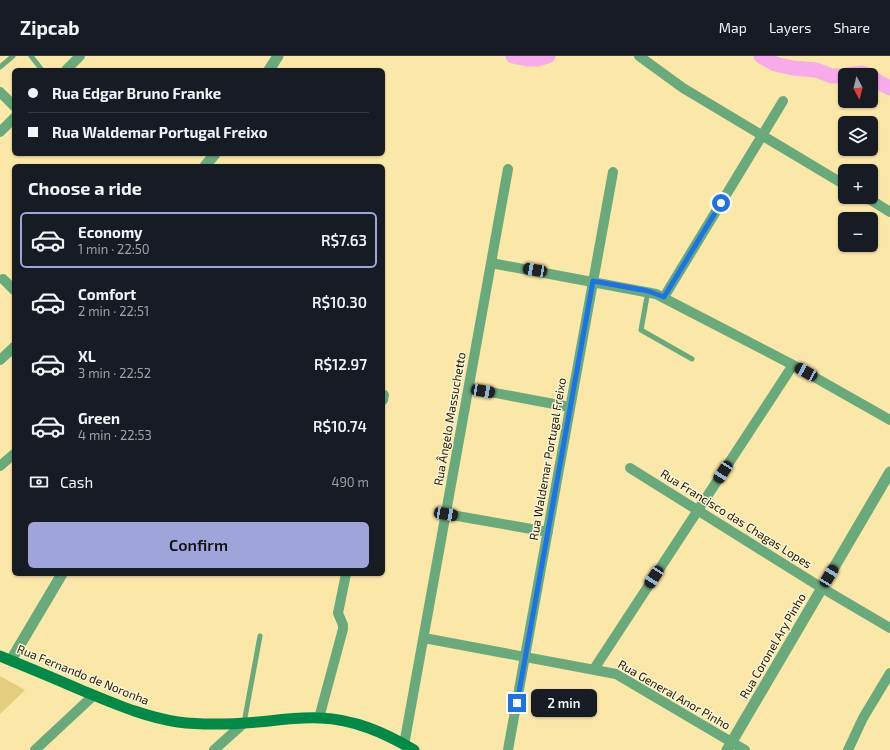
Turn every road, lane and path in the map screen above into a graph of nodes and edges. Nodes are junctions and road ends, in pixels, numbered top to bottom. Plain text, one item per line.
1 (13, 56) edge
2 (31, 56) edge
3 (80, 56) edge
4 (278, 56) edge
5 (639, 56) edge
6 (0, 67) edge
7 (40, 68) edge
8 (68, 68) edge
9 (270, 68) edge
10 (0, 92) edge
11 (783, 101) dead end
12 (12, 104) edge
13 (12, 120) edge
14 (0, 132) edge
15 (762, 135) junction
16 (213, 156) edge
17 (207, 164) edge
18 (508, 169) dead end
19 (613, 172) dead end
20 (838, 181) edge
21 (877, 204) edge
22 (890, 212) edge
23 (491, 262) junction
24 (3, 279) dead end
25 (593, 281) junction
26 (12, 288) edge
27 (648, 291) junction
28 (664, 297) junction
29 (12, 348) edge
30 (692, 359) dead end
31 (0, 360) edge
32 (793, 365) junction
33 (469, 388) junction
34 (570, 407) junction
35 (890, 420) edge
36 (12, 456) edge
37 (0, 466) edge
38 (630, 468) dead end
39 (890, 472) edge
40 (697, 512) junction
41 (446, 514) junction
42 (548, 532) junction
43 (61, 576) edge
44 (346, 576) edge
45 (822, 588) junction
46 (890, 628) edge
47 (260, 636) dead end
48 (424, 638) junction
49 (0, 656) edge
50 (525, 657) junction
51 (11, 660) junction
52 (594, 669) junction
53 (890, 673) edge
54 (94, 695) junction
55 (320, 718) junction
56 (244, 723) junction
57 (729, 746) edge
58 (409, 747) edge
59 (35, 750) edge
60 (214, 750) edge
61 (508, 750) edge
62 (745, 750) edge
63 (848, 750) edge

1 - 6 lane
2 - 7 lane
3 - 8 street
4 - 9 street
5 - 15 street
10 - 12 street
11 - 15 street
13 - 14 street
15 - 20 street
15 - 28 street
16 - 17 street
18 - 23 street, Rua Ângelo Massuchetto
19 - 25 street, Rua Waldemar Portugal Freixo
21 - 22 street
23 - 25 street
23 - 33 street, Rua Ângelo Massuchetto
24 - 26 street
25 - 27 street
25 - 34 street, Rua Waldemar Portugal Freixo
27 - 28 street
27 - 30 lane
28 - 32 street
29 - 31 street
32 - 35 street
32 - 40 street
33 - 34 street
33 - 41 street, Rua Ângelo Massuchetto
34 - 42 street, Rua Waldemar Portugal Freixo
36 - 37 street
38 - 40 street, Rua Francisco das Chagas Lopes
39 - 45 street, Rua Coronel Ary Pinho
40 - 45 street, Rua Francisco das Chagas Lopes
40 - 52 street
41 - 42 street
41 - 48 street, Rua Ângelo Massuchetto
42 - 50 street, Rua Waldemar Portugal Freixo
43 - 51 street
44 - 55 street
45 - 46 street, Rua Francisco das Chagas Lopes
45 - 57 street, Rua Coronel Ary Pinho
47 - 56 lane
48 - 50 street, Rua General Anor Pinho
48 - 58 street, Rua Ângelo Massuchetto
49 - 51 main road, Rua Fernando de Noronha
50 - 52 street, Rua General Anor Pinho
50 - 61 street, Rua Waldemar Portugal Freixo
51 - 54 main road, Rua Fernando de Noronha
52 - 57 street, Rua General Anor Pinho
53 - 63 street
54 - 56 main road, Rua Fernando de Noronha
54 - 59 street
55 - 56 main road, Rua Fernando de Noronha
55 - 58 main road, Rua Fernando de Noronha
56 - 60 street
57 - 62 street, Rua General Anor Pinho

